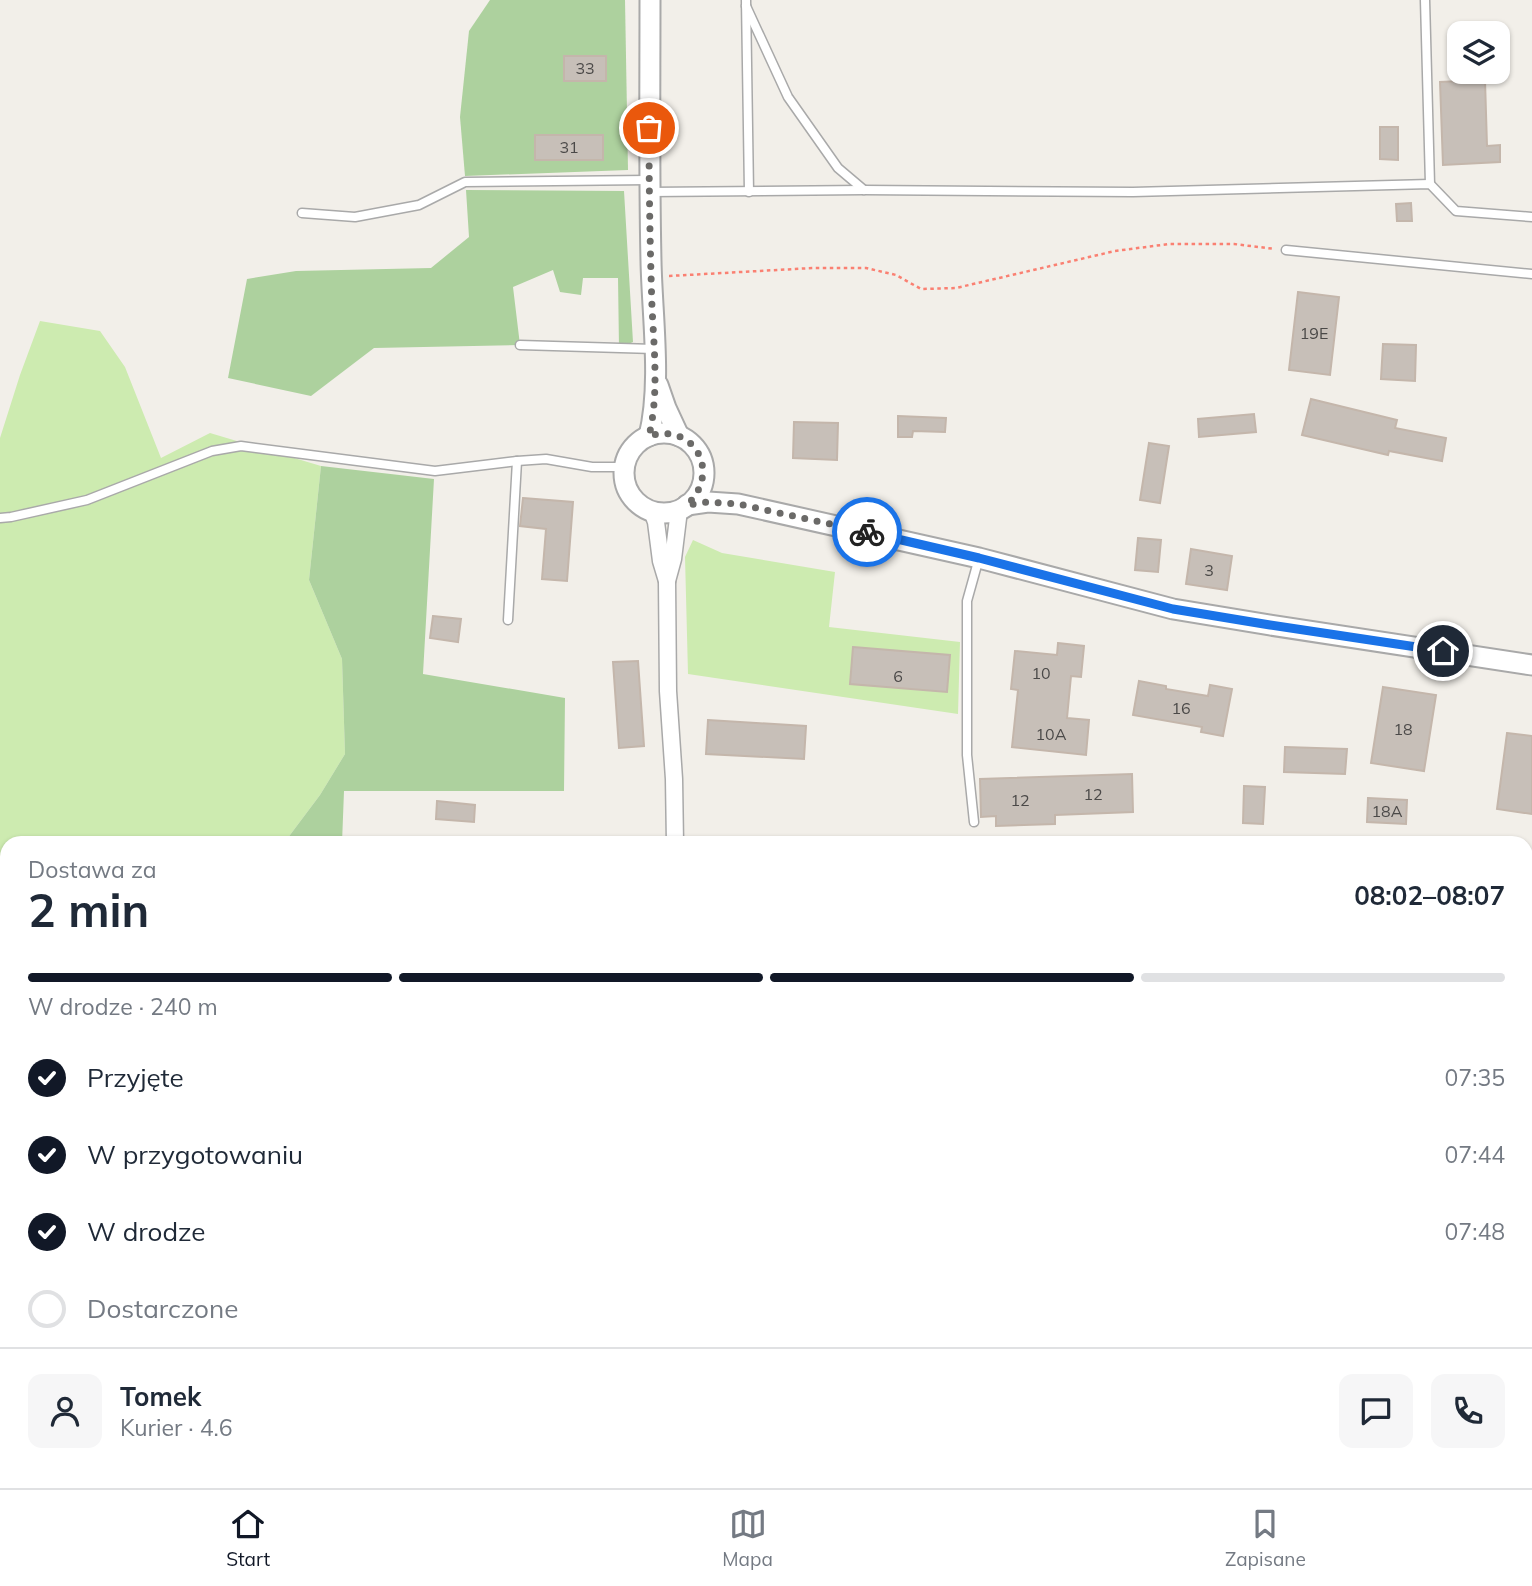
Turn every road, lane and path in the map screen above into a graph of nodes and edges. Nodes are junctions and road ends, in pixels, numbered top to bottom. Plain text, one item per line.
1 (650, 0) edge
2 (1425, 0) edge
3 (746, 3) edge
4 (1430, 184) junction
5 (649, 186) junction
6 (864, 190) junction
7 (749, 192) junction
8 (302, 213) dead end
9 (1532, 217) edge
10 (1286, 250) joint
11 (651, 274) junction
12 (1532, 274) edge
13 (520, 345) dead end
14 (654, 349) junction
15 (655, 377) junction
16 (649, 436) junction
17 (680, 436) junction
18 (517, 461) junction
19 (624, 467) junction
20 (704, 475) junction
21 (738, 504) junction
22 (683, 508) junction
23 (652, 511) junction
24 (0, 518) edge
25 (979, 558) junction
26 (667, 581) junction
27 (508, 620) dead end
28 (1532, 664) edge
29 (974, 822) dead end
30 (675, 836) edge

1 - 5 street
2 - 4 lane
3 - 6 lane
3 - 7 lane
4 - 6 lane
4 - 9 lane
5 - 7 lane
5 - 8 lane
5 - 11 street
6 - 7 lane
10 - 11 path
10 - 12 lane
11 - 14 street
13 - 14 lane
14 - 15 street
15 - 16 street
15 - 17 street
16 - 17 street
16 - 19 street
17 - 20 street
18 - 19 lane
18 - 24 lane
18 - 27 lane
19 - 23 street
20 - 21 street
20 - 22 street
21 - 22 street
21 - 25 street
22 - 23 street
22 - 26 street
23 - 26 street
25 - 28 street
25 - 29 lane
26 - 30 street

